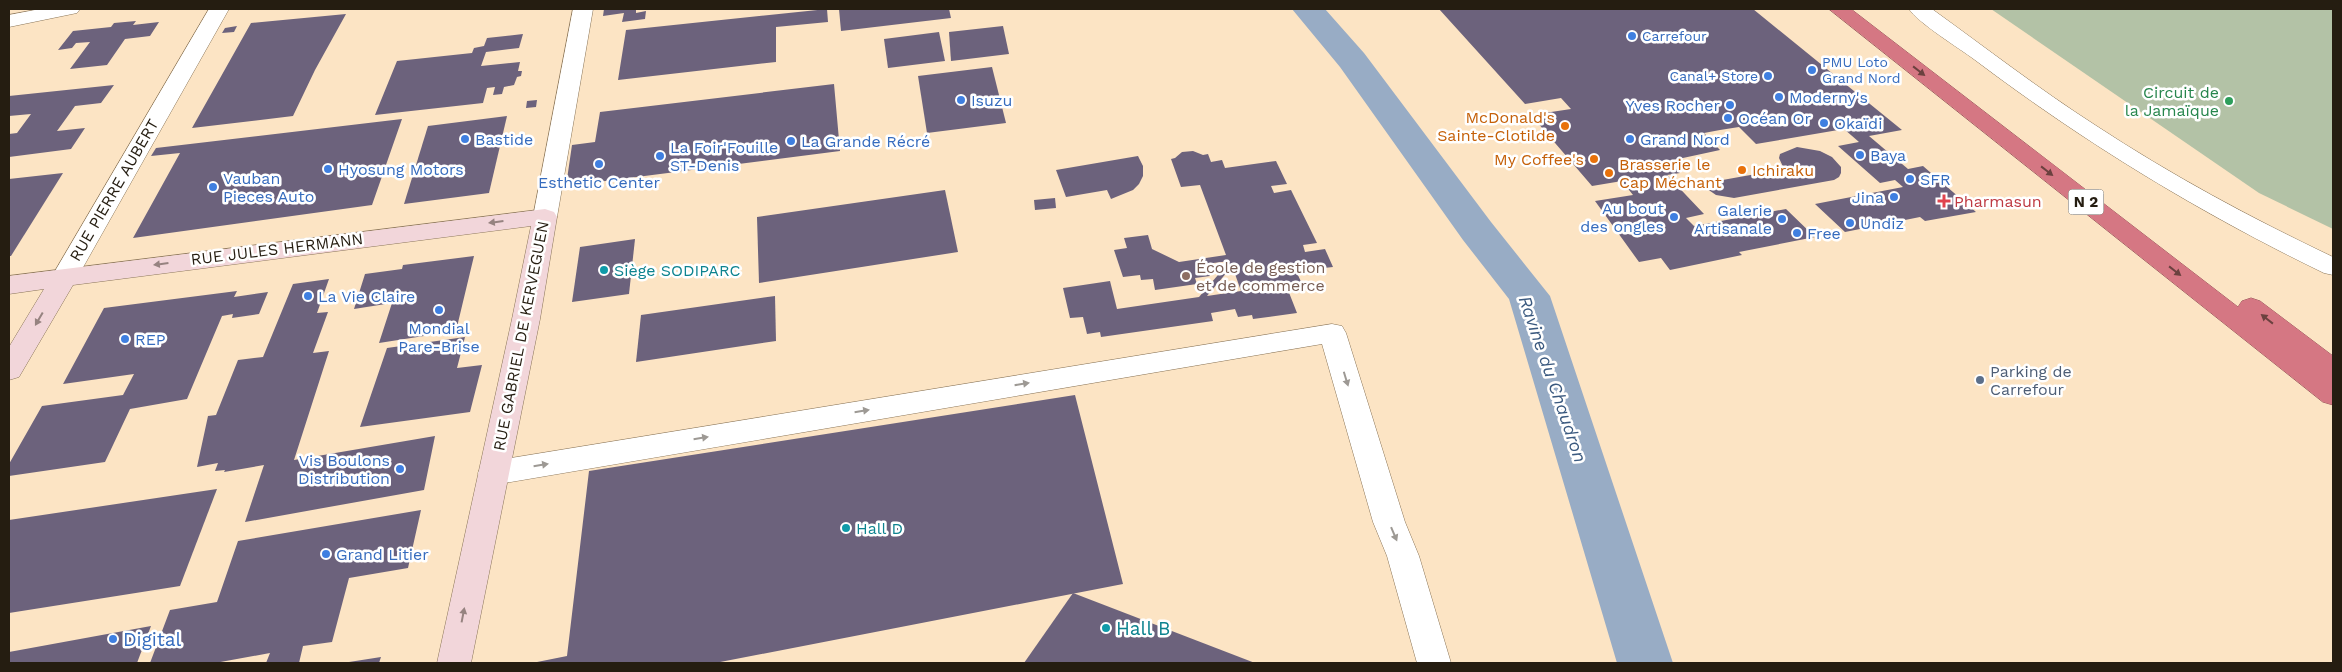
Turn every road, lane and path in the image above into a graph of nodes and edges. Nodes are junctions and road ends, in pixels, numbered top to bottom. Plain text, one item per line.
1 (70, 9) edge
2 (219, 9) edge
3 (584, 9) edge
4 (1839, 9) edge
5 (1864, 9) edge
6 (1919, 9) edge
7 (9, 21) edge
8 (545, 217) junction
9 (2333, 266) edge
10 (64, 278) junction
11 (9, 285) edge
12 (2281, 343) junction
13 (2333, 363) edge
14 (9, 370) edge
15 (2333, 370) edge
16 (2333, 395) edge
17 (2333, 410) edge
18 (493, 473) junction
19 (454, 663) edge
20 (1434, 663) edge

1 - 7 street
2 - 10 street, RUE PIERRE AUBERT
3 - 8 street, RUE GABRIEL DE KERVEGUEN
4 -> 12 highway, N 2
12 -> 5 highway, N 2
6 - 9 street
8 -> 10 street, RUE JULES HERMANN
8 - 18 street, RUE GABRIEL DE KERVEGUEN
10 - 11 street, RUE JULES HERMANN
10 -> 14 street, RUE PIERRE AUBERT
12 - 13 highway
12 - 15 highway, N 2
12 - 16 highway, N 2
12 - 17 highway
19 -> 18 street, RUE GABRIEL DE KERVEGUEN
18 -> 20 street

